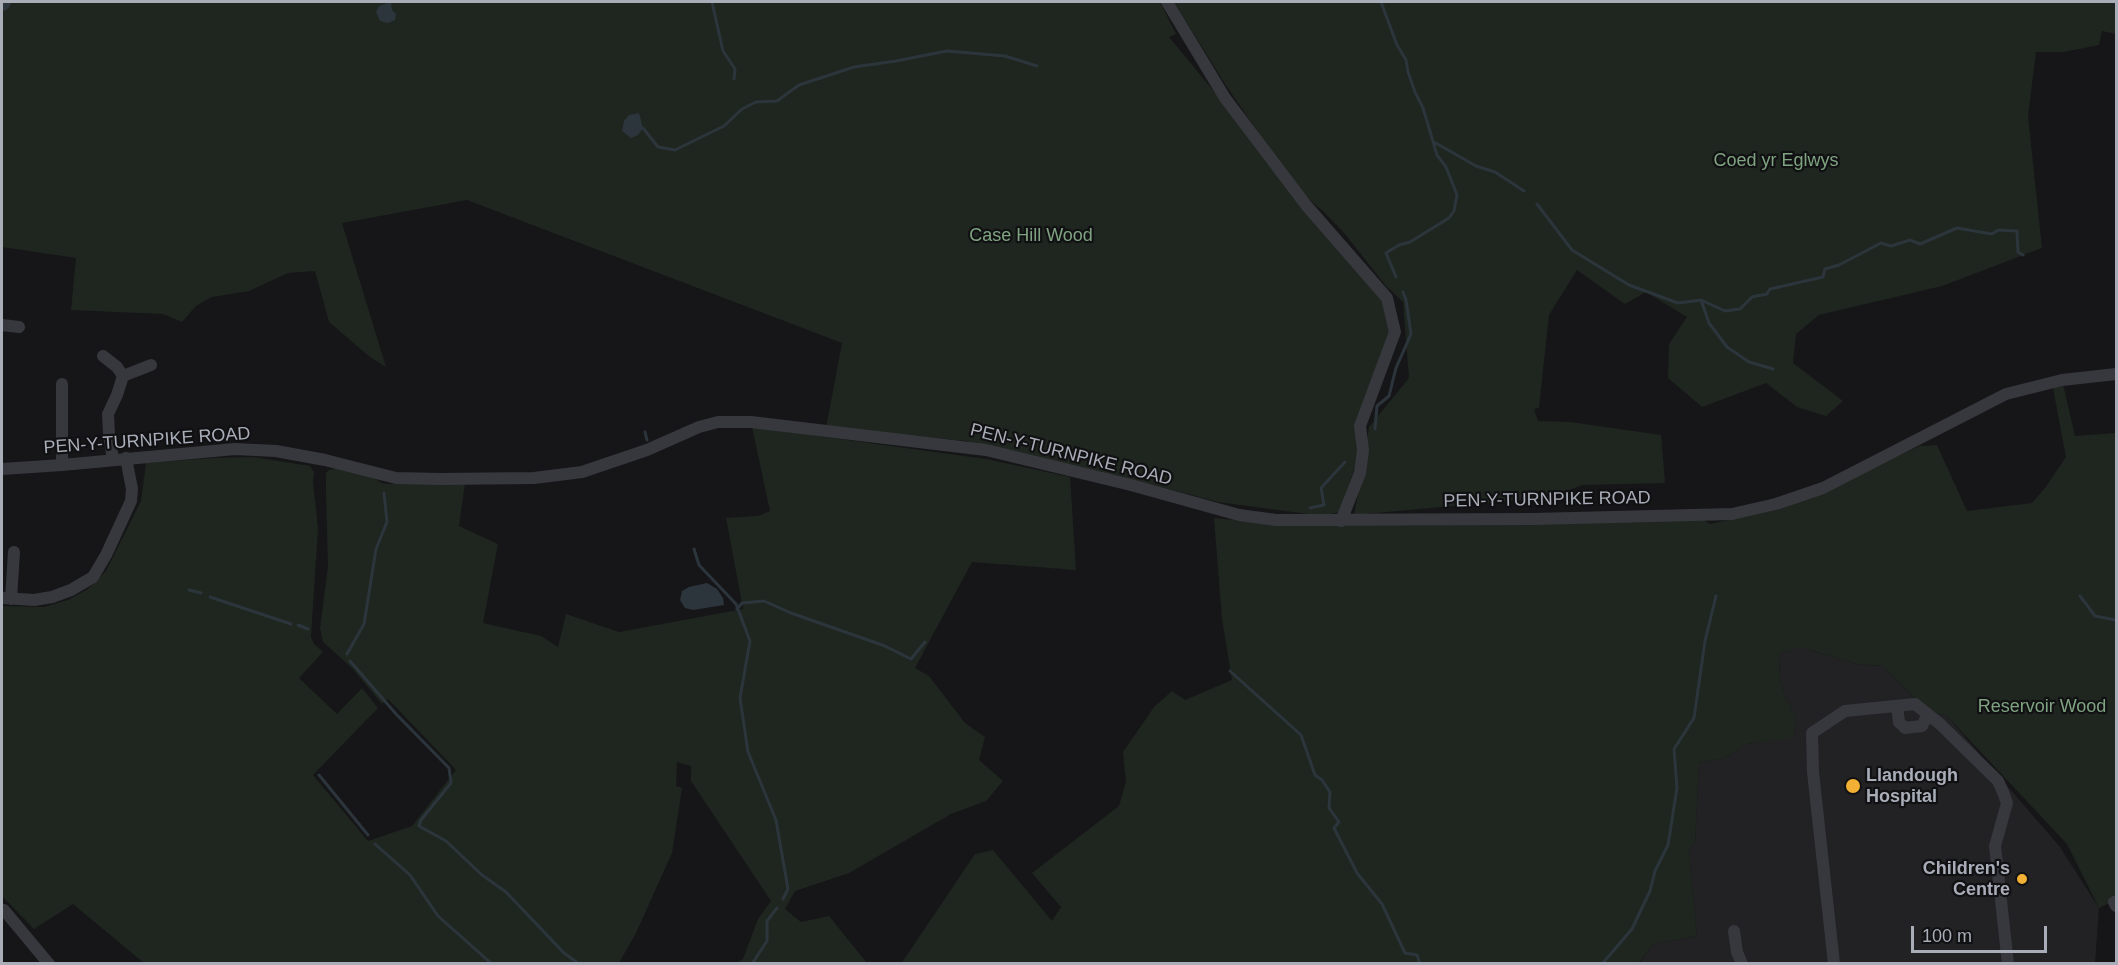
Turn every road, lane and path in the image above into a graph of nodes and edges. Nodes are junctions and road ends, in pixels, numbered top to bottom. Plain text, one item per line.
1 (1167, 2) edge
2 (2, 325) edge
3 (19, 327) dead end
4 (103, 356) dead end
5 (151, 365) dead end
6 (2116, 374) edge
7 (123, 376) junction
8 (62, 384) dead end
9 (120, 459) junction
10 (62, 465) junction
11 (2, 468) edge
12 (1341, 521) junction
13 (14, 552) dead end
14 (6, 599) edge
15 (1897, 706) junction
16 (1928, 714) junction
17 (4, 909) dead end
18 (1734, 931) dead end
19 (49, 963) edge
20 (1742, 963) edge
21 (1834, 963) edge
22 (2008, 963) edge

1 - 12 street
2 - 3 street
4 - 7 street
5 - 7 street
6 - 12 street, PEN-Y-TURNPIKE ROAD
7 - 9 street
8 - 10 street
9 - 10 street, PEN-Y-TURNPIKE ROAD
9 - 12 street, PEN-Y-TURNPIKE ROAD
9 - 14 street
10 - 11 street, PEN-Y-TURNPIKE ROAD
13 - 14 street
15 - 16 street
15 - 16 street
15 - 21 street
16 - 22 street
17 - 19 street
18 - 20 street

